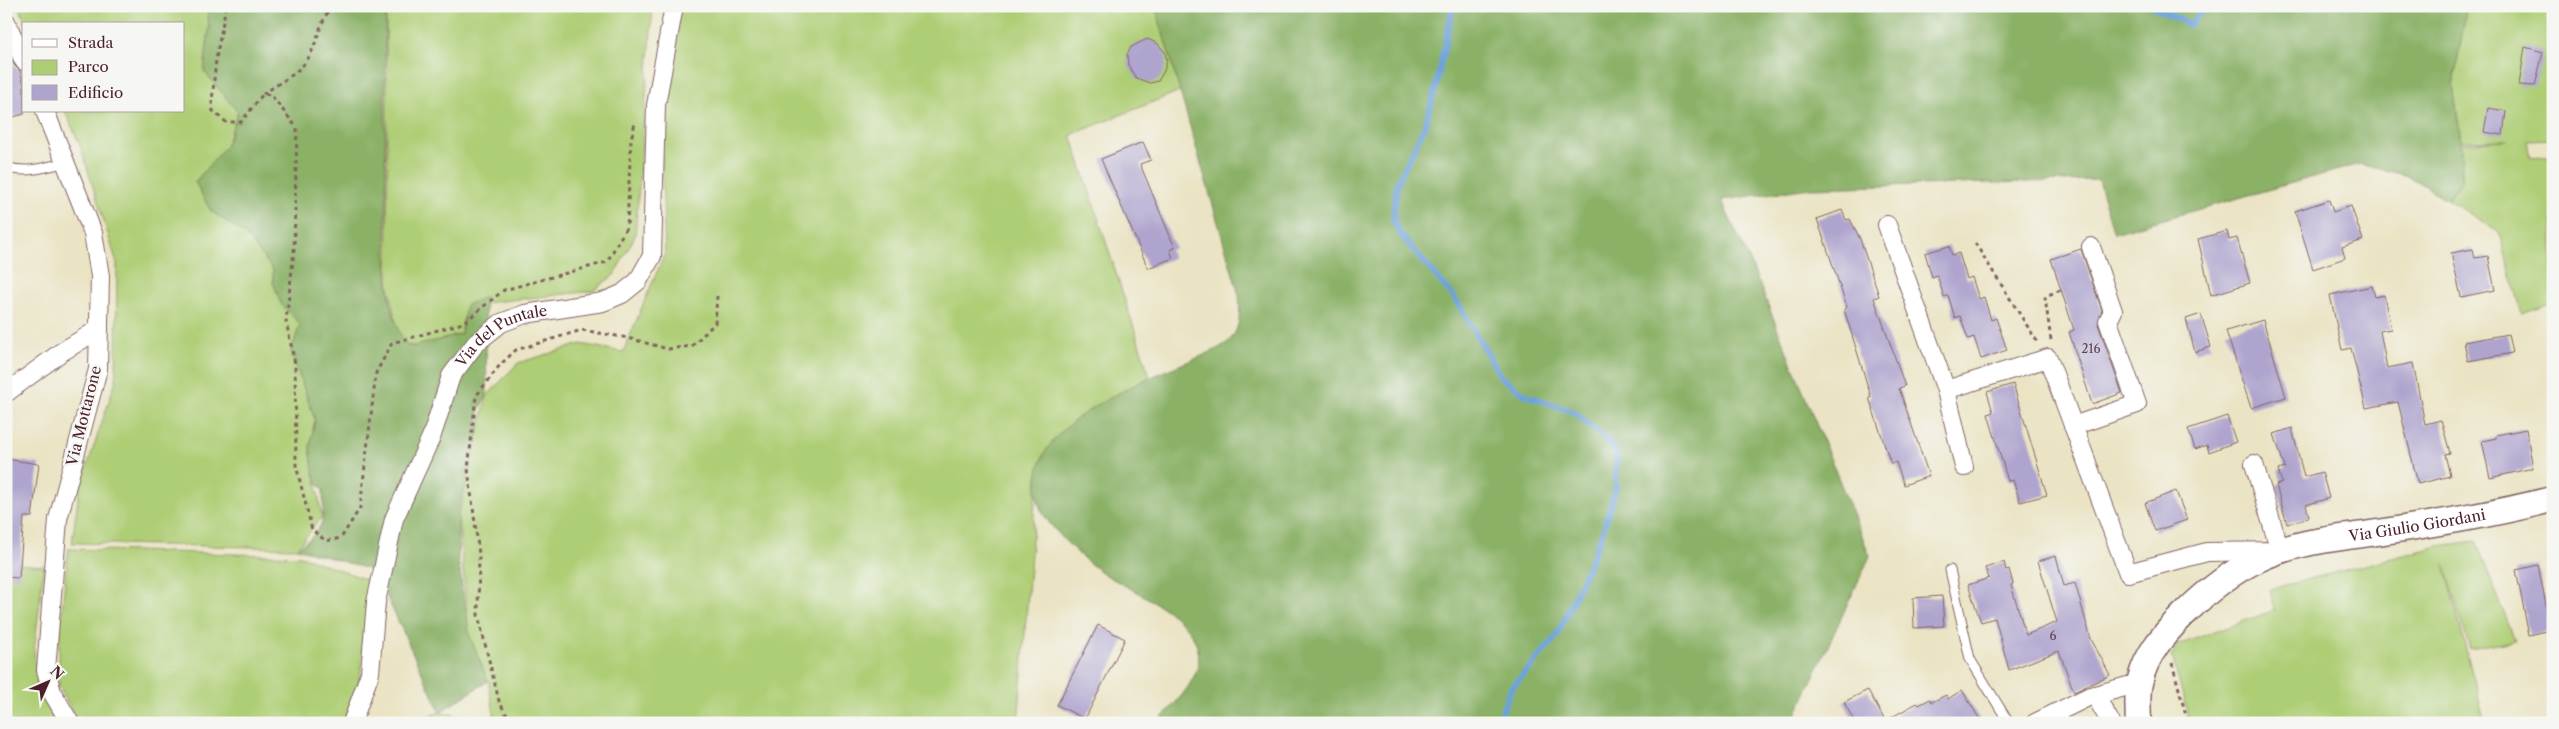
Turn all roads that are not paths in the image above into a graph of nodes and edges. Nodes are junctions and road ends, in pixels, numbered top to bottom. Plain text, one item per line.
1 (674, 6) edge
2 (6, 22) edge
3 (22, 57) edge
4 (45, 112) edge
5 (66, 162) junction
6 (6, 167) edge
7 (1887, 225) dead end
8 (2091, 247) dead end
9 (99, 329) junction
10 (1946, 390) junction
11 (7, 392) edge
12 (2073, 426) junction
13 (2254, 464) dead end
14 (1964, 467) dead end
15 (2553, 499) edge
16 (2280, 550) junction
17 (2207, 552) junction
18 (1950, 570) dead end
19 (2236, 571) junction
20 (2139, 683) junction
21 (2095, 695) junction
22 (70, 723) edge
23 (352, 723) edge
24 (2009, 723) edge
25 (2035, 723) edge
26 (2111, 723) edge
27 (2138, 723) edge

1 - 23 street, Via del Puntale
2 - 3 street
4 - 5 street, Via Mottarone
5 - 6 lane
5 - 9 street, Via Mottarone
7 - 10 street
8 - 12 street
9 - 11 street
9 - 22 street, Via Mottarone
10 - 12 street
10 - 14 street
12 - 17 street, Via Giulio Giordani
13 - 16 street
15 - 16 street, Via Giulio Giordani
16 - 17 street, Via Giulio Giordani
16 - 19 street, Via Giulio Giordani
17 - 19 street
18 - 24 lane
19 - 20 street, Via Giulio Giordani
20 - 21 street
20 - 27 street, Via Giulio Giordani
21 - 25 street
21 - 26 street

